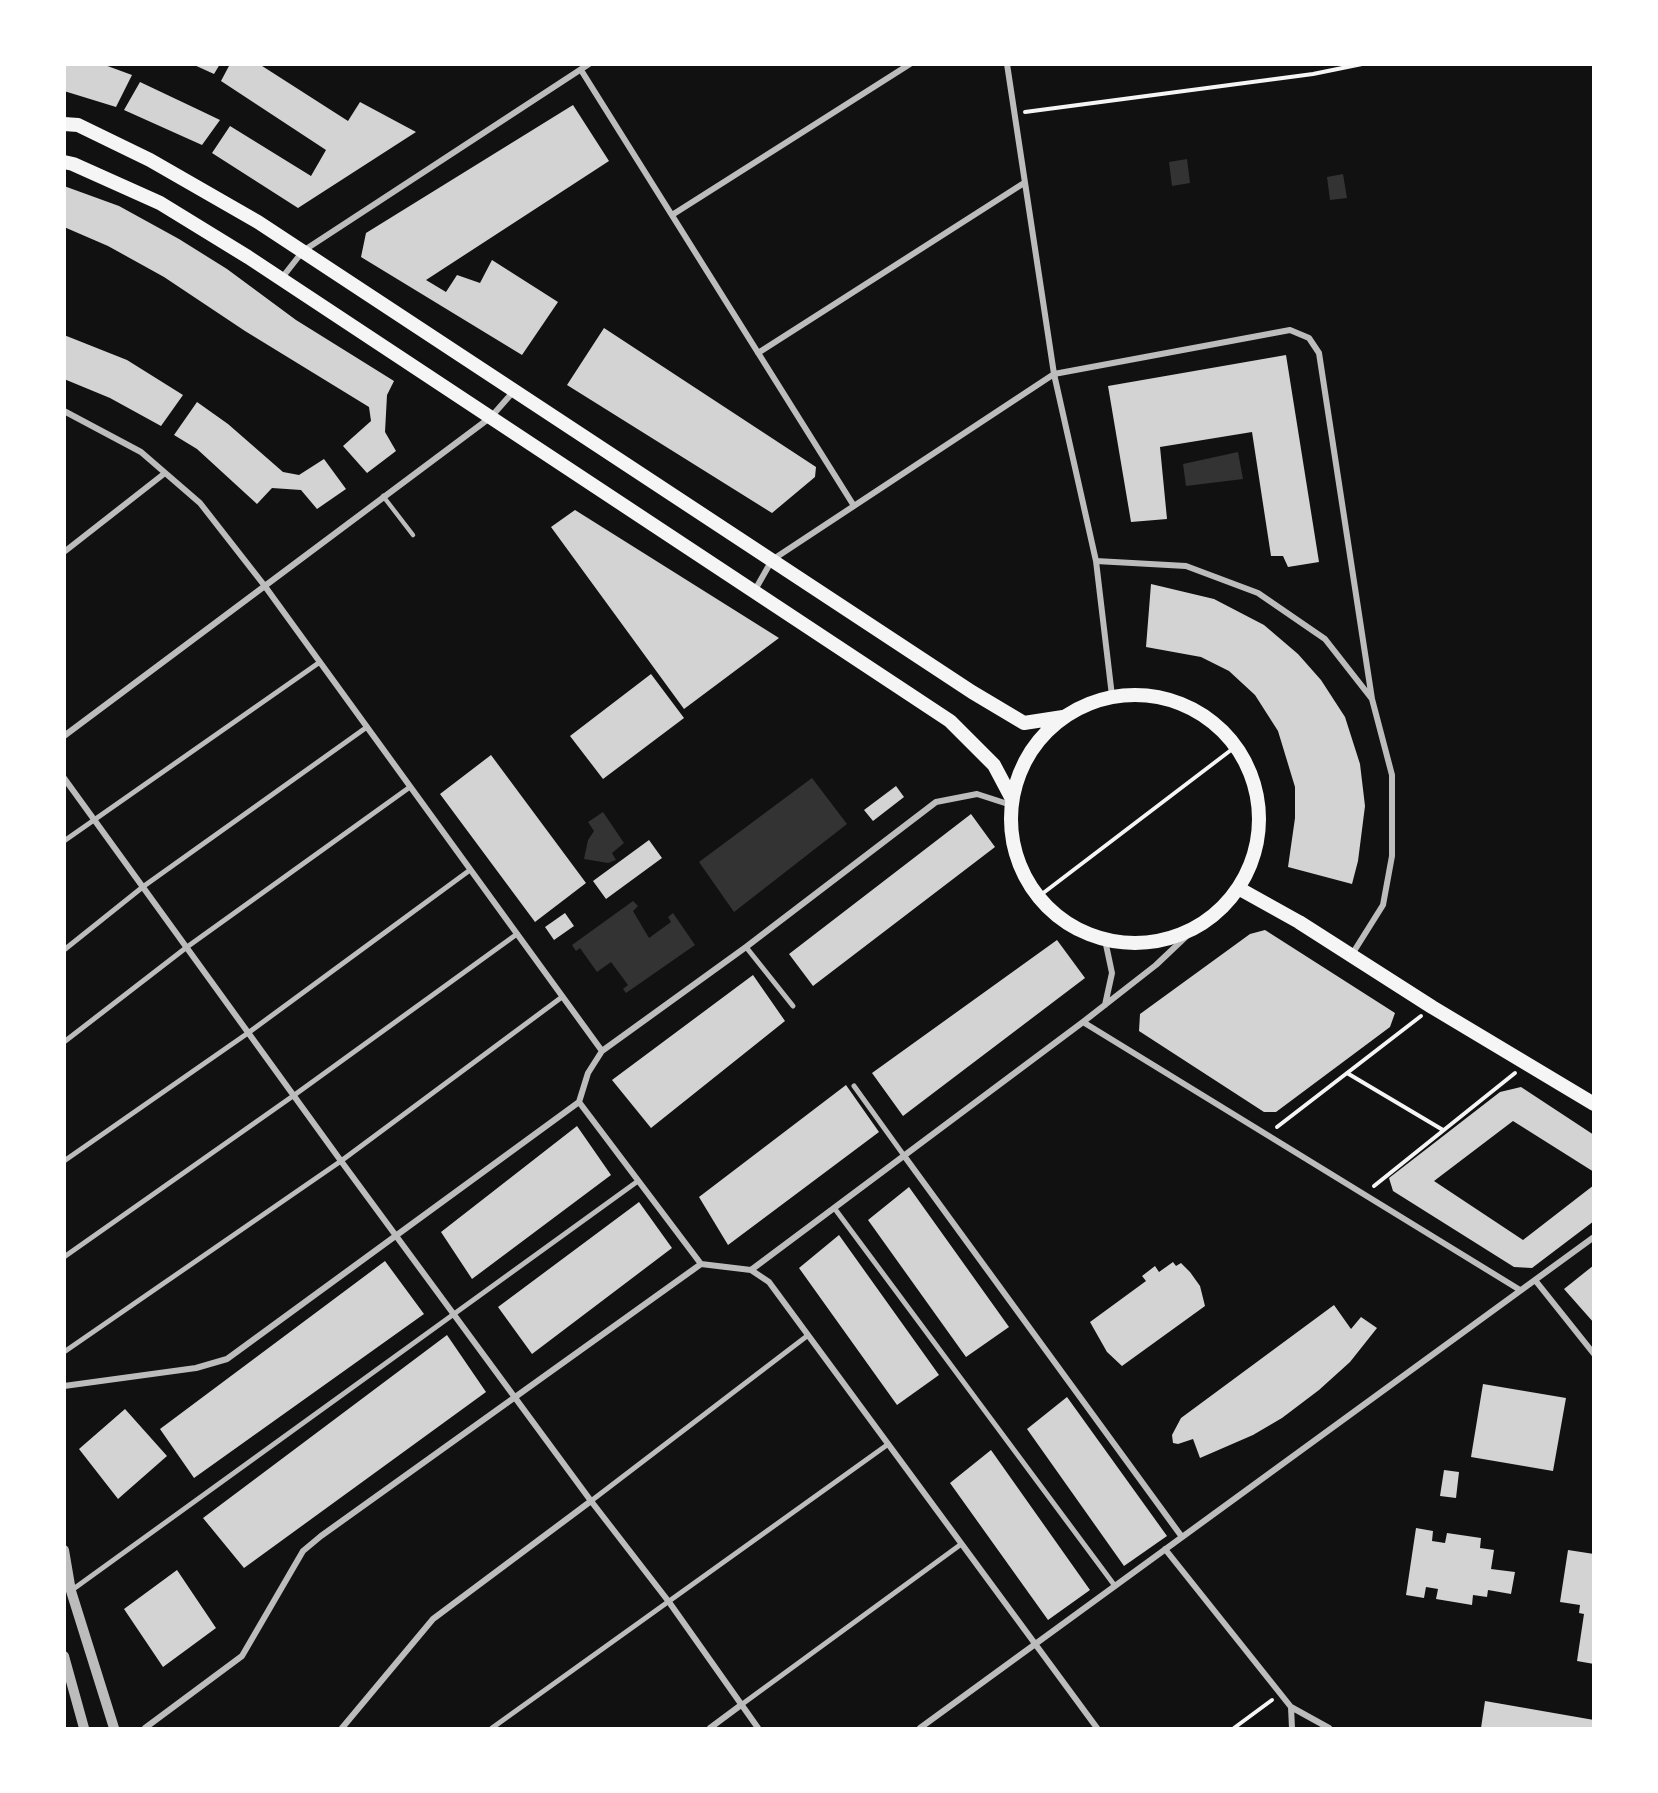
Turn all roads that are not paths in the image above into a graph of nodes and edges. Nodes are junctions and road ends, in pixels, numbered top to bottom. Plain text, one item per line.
1 (589, 64) edge
2 (910, 64) edge
3 (1007, 64) edge
4 (580, 70) junction
5 (64, 124) edge
6 (64, 162) edge
7 (1024, 183) junction
8 (672, 215) junction
9 (303, 251) junction
10 (281, 279) junction
11 (758, 353) junction
12 (1054, 374) junction
13 (514, 390) junction
14 (64, 411) edge
15 (491, 417) junction
16 (165, 473) junction
17 (384, 496) junction
18 (854, 506) junction
19 (413, 535) dead end
20 (64, 552) edge
21 (772, 560) junction
22 (1096, 561) junction
23 (264, 585) junction
24 (754, 591) junction
25 (320, 662) junction
26 (1112, 696) junction
27 (1372, 699) junction
28 (1063, 717) junction
29 (367, 727) junction
30 (64, 736) edge
31 (64, 778) edge
32 (410, 787) junction
33 (1012, 802) junction
34 (95, 817) junction
35 (64, 841) edge
36 (470, 870) junction
37 (144, 886) junction
38 (1238, 888) junction
39 (1194, 929) junction
40 (517, 934) junction
41 (1104, 940) junction
42 (187, 946) junction
43 (746, 947) junction
44 (64, 950) edge
45 (1350, 956) junction
46 (562, 997) junction
47 (1105, 1005) junction
48 (793, 1006) dead end
49 (1083, 1022) junction
50 (248, 1033) junction
51 (64, 1042) edge
52 (602, 1052) junction
53 (854, 1086) dead end
54 (293, 1096) junction
55 (579, 1102) junction
56 (1593, 1104) edge
57 (905, 1157) junction
58 (64, 1161) edge
59 (341, 1161) junction
60 (638, 1181) junction
61 (834, 1209) junction
62 (397, 1234) junction
63 (1593, 1237) edge
64 (64, 1257) edge
65 (701, 1264) junction
66 (751, 1270) junction
67 (1535, 1280) junction
68 (1520, 1290) junction
69 (453, 1312) junction
70 (807, 1336) junction
71 (64, 1353) edge
72 (1593, 1354) edge
73 (64, 1386) edge
74 (515, 1397) junction
75 (887, 1445) junction
76 (591, 1501) junction
77 (1182, 1538) junction
78 (960, 1545) junction
79 (1166, 1549) junction
80 (64, 1550) edge
81 (1115, 1586) junction
82 (71, 1591) junction
83 (669, 1602) junction
84 (1034, 1646) junction
85 (64, 1656) edge
86 (741, 1705) junction
87 (1291, 1707) junction
88 (84, 1728) edge
89 (114, 1728) edge
90 (145, 1728) edge
91 (342, 1728) edge
92 (492, 1728) edge
93 (710, 1728) edge
94 (758, 1728) edge
95 (922, 1728) edge
96 (1097, 1728) edge
97 (1292, 1728) edge
98 (1329, 1728) edge

1 - 4 street
2 - 8 street
3 - 7 street
4 - 8 street
4 - 9 street
5 - 9 main road
6 - 10 main road
7 - 11 street
7 - 12 street
8 - 11 street
9 - 10 street
9 - 13 main road
10 - 15 main road
11 - 18 street
12 - 18 street
12 - 22 street
12 - 27 street
13 - 15 street
13 - 21 main road
14 - 16 street
15 - 17 street
15 - 24 main road
16 - 20 street
16 - 23 street
17 - 19 lane
17 - 23 street
18 - 21 street
21 - 24 street
21 - 28 main road
22 - 26 street
22 - 27 street
23 - 25 street
23 - 30 street
24 - 33 main road
25 - 29 street
25 - 34 street
26 - 28 main road
26 - 38 main road
27 - 45 street
28 - 33 main road
29 - 32 street
29 - 37 street
31 - 34 street
32 - 36 street
32 - 42 street
33 - 41 main road
33 - 43 street
34 - 35 street
34 - 37 street
36 - 40 street
36 - 50 street
37 - 42 street
37 - 44 street
38 - 39 main road
38 - 45 main road
39 - 41 main road
39 - 47 street
40 - 46 street
40 - 54 street
41 - 47 street
42 - 50 street
42 - 51 street
43 - 48 street
43 - 52 street
45 - 56 main road
46 - 52 street
46 - 59 street
47 - 49 street
49 - 57 street
49 - 68 street
50 - 54 street
50 - 58 street
52 - 55 street
53 - 57 street
54 - 59 street
54 - 64 street
55 - 60 street
55 - 62 street
57 - 61 street
57 - 77 street
59 - 62 street
59 - 71 street
60 - 65 street
60 - 69 street
61 - 66 street
61 - 81 street
62 - 69 street
62 - 73 street
63 - 67 street
65 - 66 street
65 - 74 street
66 - 70 street
67 - 68 street
67 - 72 street
68 - 77 street
69 - 74 street
69 - 82 street
70 - 75 street
70 - 76 street
74 - 76 street
74 - 90 street
75 - 78 street
75 - 83 street
76 - 83 street
76 - 91 street
77 - 79 street
78 - 84 street
78 - 86 street
79 - 81 street
79 - 87 street
80 - 82 street
81 - 84 street
82 - 89 street
83 - 86 street
83 - 92 street
84 - 95 street
84 - 96 street
85 - 88 street
86 - 93 street
86 - 94 street
87 - 97 street
87 - 98 street

